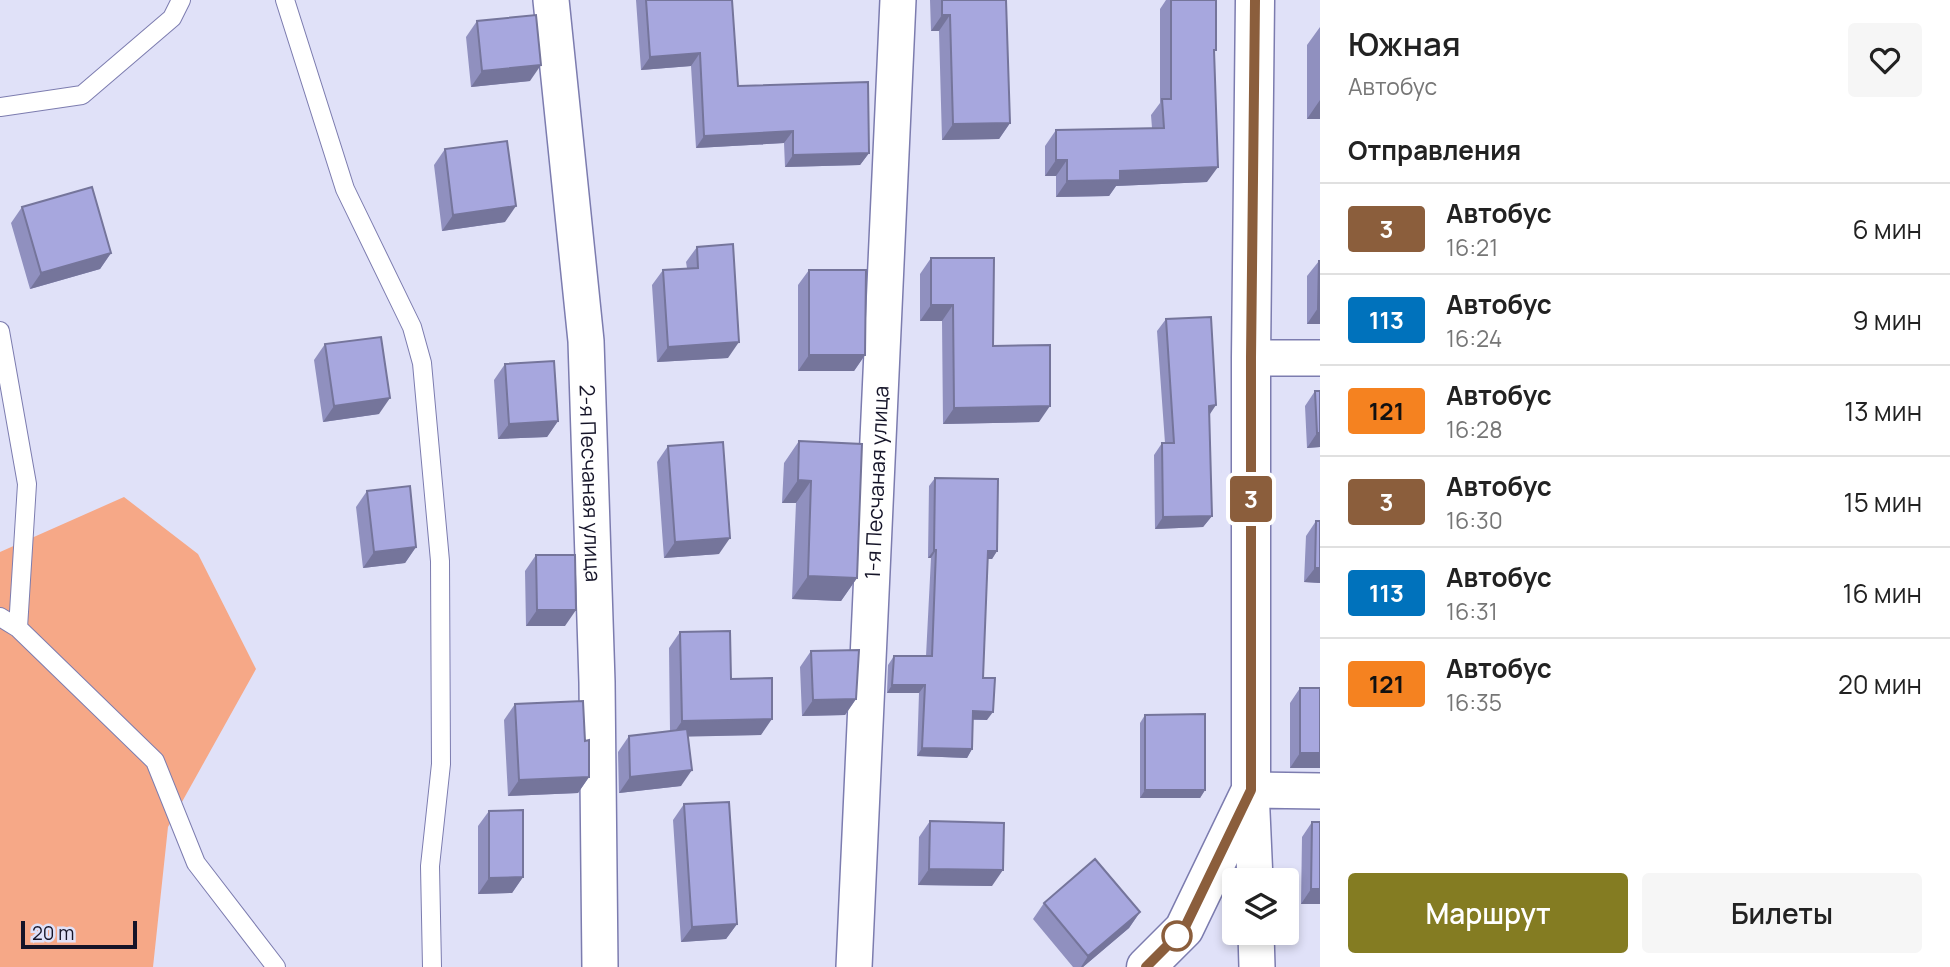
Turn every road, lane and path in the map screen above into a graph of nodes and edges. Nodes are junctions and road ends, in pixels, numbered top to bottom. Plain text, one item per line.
1 (181, 0) edge
2 (285, 0) edge
3 (551, 0) edge
4 (898, 0) edge
5 (1255, 0) edge
6 (0, 107) edge
7 (0, 331) edge
8 (1251, 358) junction
9 (1320, 358) edge
10 (0, 617) edge
11 (19, 628) junction
12 (1251, 790) junction
13 (1320, 791) edge
14 (1254, 868) edge
15 (1257, 945) edge
16 (276, 967) edge
17 (432, 967) edge
18 (600, 967) edge
19 (853, 967) edge
20 (1146, 967) edge
21 (1258, 967) edge

1 - 6 lane
2 - 17 lane
3 - 18 street, 2-я Песчаная улица
4 - 19 street, 1-я Песчаная улица
5 - 8 street
7 - 11 lane
8 - 9 street
8 - 12 street
10 - 11 lane
11 - 16 lane
12 - 13 street
12 - 14 street
12 - 20 street
15 - 21 street

